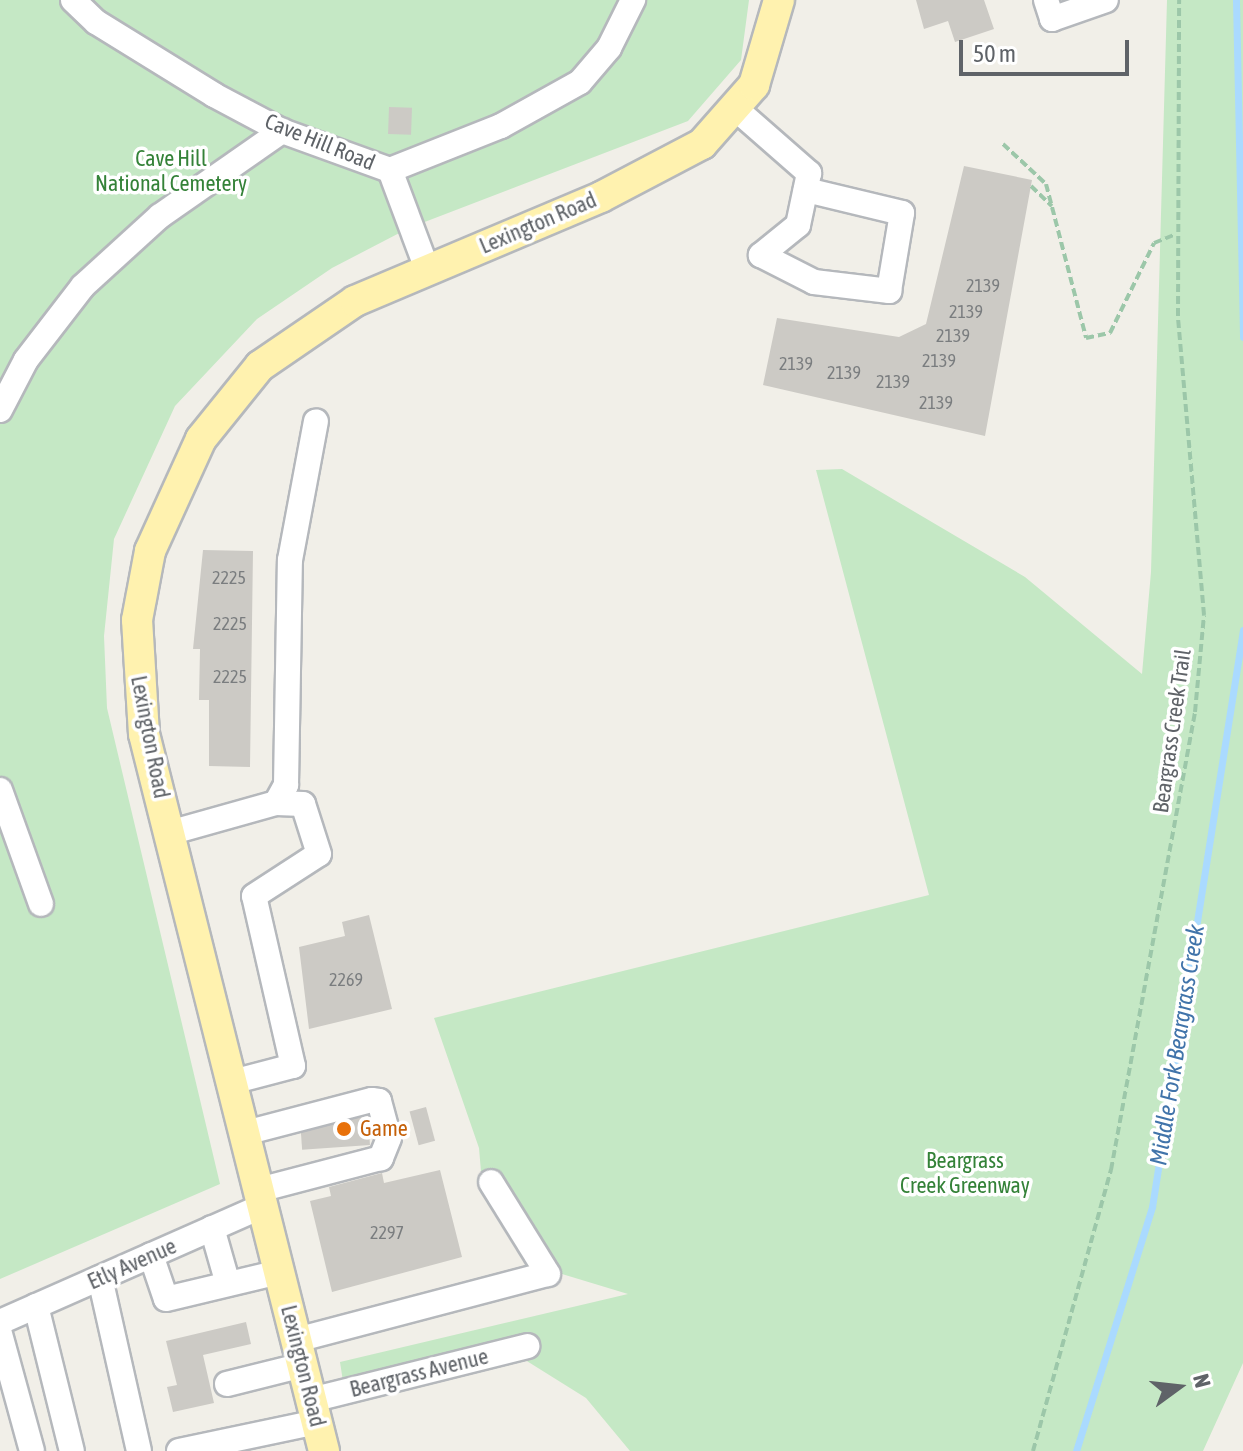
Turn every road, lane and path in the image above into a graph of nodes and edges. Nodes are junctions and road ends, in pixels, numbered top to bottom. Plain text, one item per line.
1 (73, 0) edge
2 (633, 0) edge
3 (779, 0) edge
4 (1046, 0) edge
5 (1106, 0) edge
6 (1179, 0) edge
7 (737, 110) junction
8 (282, 131) junction
9 (1003, 144) dead end
10 (390, 170) junction
11 (1031, 186) dead end
12 (806, 190) junction
13 (1052, 206) junction
14 (1175, 235) junction
15 (427, 269) junction
16 (0, 410) edge
17 (316, 421) dead end
18 (0, 790) edge
19 (276, 803) junction
20 (169, 833) junction
21 (41, 904) dead end
22 (232, 1082) junction
23 (245, 1133) junction
24 (491, 1182) dead end
25 (261, 1198) junction
26 (212, 1228) junction
27 (151, 1255) junction
28 (279, 1272) junction
29 (100, 1278) junction
30 (228, 1284) junction
31 (36, 1306) junction
32 (0, 1322) edge
33 (0, 1334) edge
34 (527, 1346) dead end
35 (299, 1352) junction
36 (227, 1384) dead end
37 (314, 1411) junction
38 (265, 1442) edge
39 (32, 1451) edge
40 (72, 1451) edge
41 (139, 1451) edge
42 (179, 1451) edge
43 (324, 1451) edge
44 (1033, 1451) edge

1 - 8 street, Cave Hill Road
2 - 10 street, Cave Hill Road
3 - 7 main road, Lexington Road
4 - 5 street
6 - 14 path, Beargrass Creek Trail
7 - 12 street
7 - 15 main road, Lexington Road
8 - 10 street, Cave Hill Road
8 - 16 street
9 - 13 path
10 - 15 street
11 - 13 path
12 - 12 street
13 - 14 path
14 - 44 path, Beargrass Creek Trail
15 - 20 main road, Lexington Road
17 - 19 street
18 - 21 street
19 - 20 street
19 - 22 street
20 - 22 main road, Lexington Road
22 - 23 main road, Lexington Road
23 - 25 main road, Lexington Road
23 - 25 street, Etly Avenue
24 - 35 street
25 - 26 street, Etly Avenue
25 - 28 main road, Lexington Road
26 - 27 street, Etly Avenue
26 - 30 street
27 - 29 street, Etly Avenue
27 - 30 street
28 - 30 street
28 - 35 main road, Lexington Road
29 - 31 street, Etly Avenue
29 - 41 street
31 - 32 street, Etly Avenue
31 - 40 street
33 - 39 street
34 - 37 street, Beargrass Avenue
35 - 36 street
35 - 37 main road, Lexington Road
37 - 38 street, Beargrass Avenue
37 - 43 main road, Lexington Road
38 - 42 street, Beargrass Avenue

